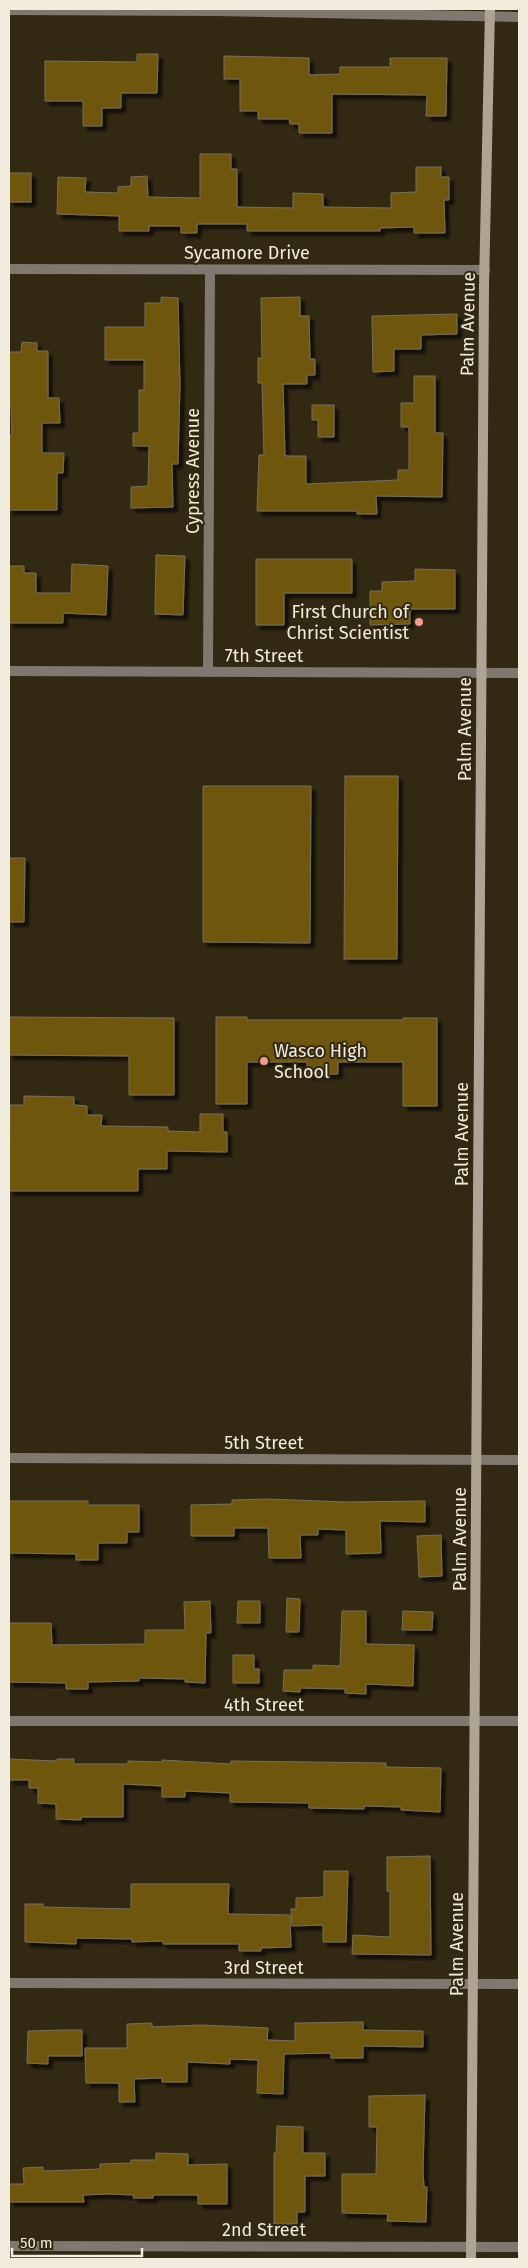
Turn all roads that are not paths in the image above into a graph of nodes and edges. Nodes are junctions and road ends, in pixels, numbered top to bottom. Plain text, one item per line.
1 (9, 10) edge
2 (216, 10) edge
3 (490, 12) edge
4 (519, 17) edge
5 (9, 269) edge
6 (210, 270) junction
7 (485, 270) junction
8 (9, 671) edge
9 (208, 672) junction
10 (482, 673) junction
11 (519, 673) edge
12 (9, 1458) edge
13 (476, 1460) junction
14 (519, 1460) edge
15 (9, 1721) edge
16 (475, 1721) junction
17 (519, 1721) edge
18 (9, 1983) edge
19 (519, 1984) edge
20 (473, 1985) junction
21 (9, 2246) edge
22 (471, 2247) junction
23 (519, 2247) edge
24 (471, 2259) edge

1 - 2 street
2 - 3 street
3 - 4 street
3 - 7 main road, Palm Avenue
5 - 6 street, Sycamore Drive
6 - 7 street, Sycamore Drive
6 - 9 street, Cypress Avenue
7 - 10 main road, Palm Avenue
8 - 9 street, 7th Street
9 - 10 street, 7th Street
10 - 11 street, 7th Street
10 - 13 main road, Palm Avenue
12 - 13 street, 5th Street
13 - 14 street, 5th Street
13 - 16 main road, Palm Avenue
15 - 16 street, 4th Street
16 - 17 street, 4th Street
16 - 20 main road, Palm Avenue
18 - 20 street, 3rd Street
19 - 20 street, 3rd Street
20 - 22 main road, Palm Avenue
21 - 22 street, 2nd Street
22 - 23 street, 2nd Street
22 - 24 main road, Palm Avenue

